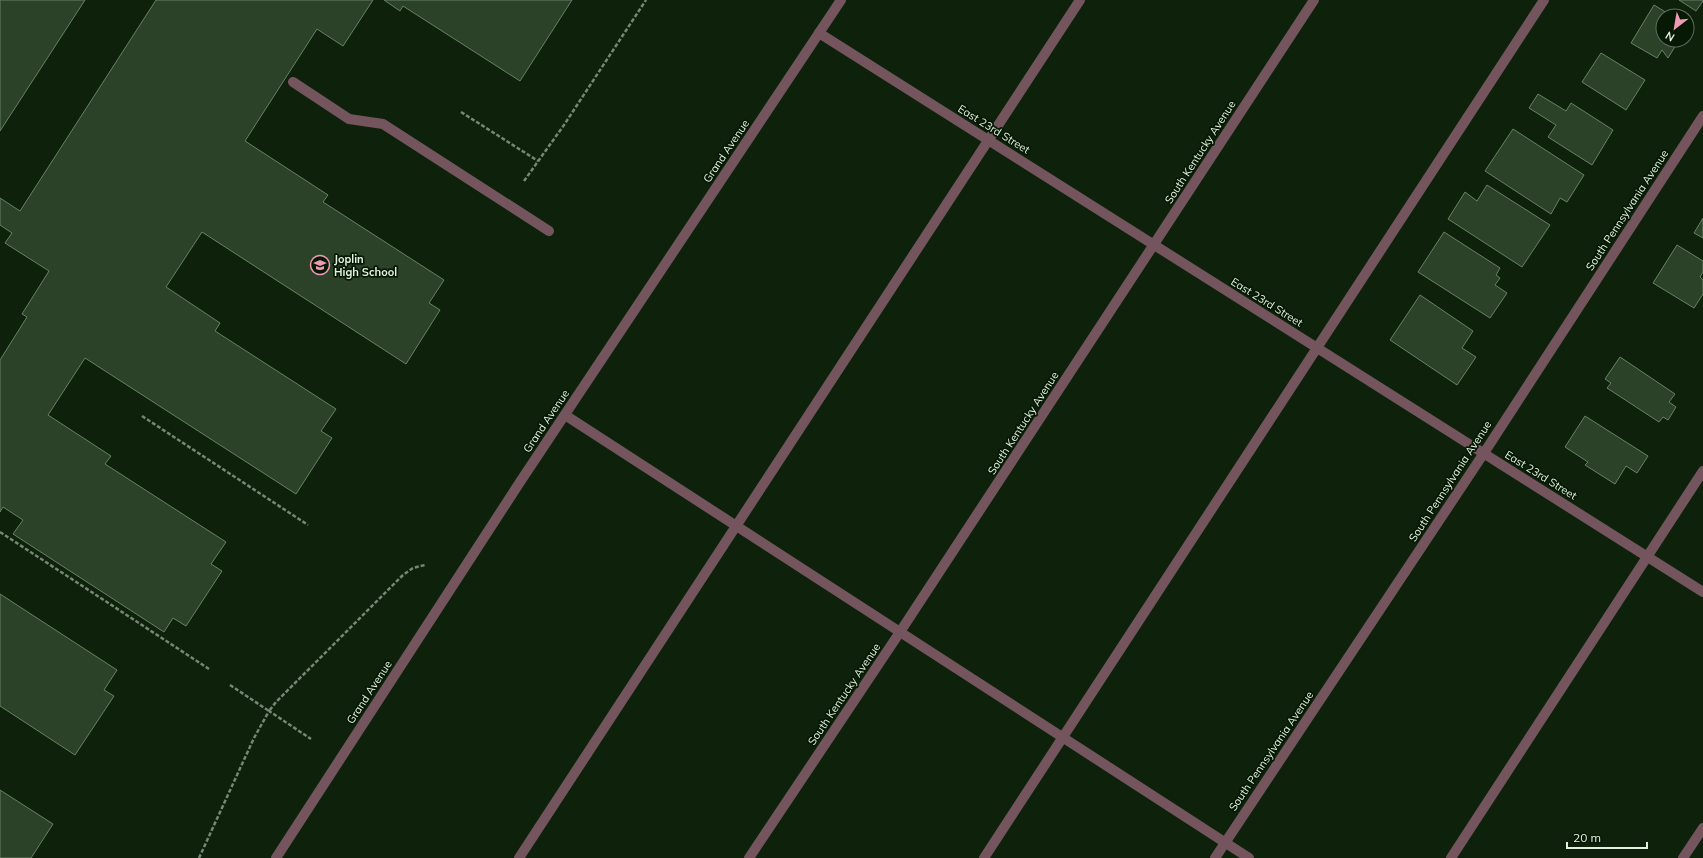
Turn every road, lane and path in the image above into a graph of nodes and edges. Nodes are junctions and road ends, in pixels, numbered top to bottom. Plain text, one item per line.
1 (646, 0) edge
2 (841, 0) edge
3 (1080, 0) edge
4 (1314, 0) edge
5 (1544, 0) edge
6 (819, 33) junction
7 (293, 82) dead end
8 (461, 112) dead end
9 (1703, 116) edge
10 (988, 140) junction
11 (538, 161) junction
12 (524, 181) dead end
13 (549, 231) dead end
14 (1154, 245) junction
15 (1317, 348) junction
16 (565, 415) junction
17 (142, 416) dead end
18 (1484, 453) junction
19 (1703, 471) edge
20 (308, 525) dead end
21 (736, 525) junction
22 (0, 532) edge
23 (1647, 556) junction
24 (425, 565) dead end
25 (1703, 592) edge
26 (900, 632) junction
27 (209, 669) dead end
28 (230, 685) dead end
29 (269, 711) junction
30 (1063, 737) junction
31 (311, 739) dead end
32 (1703, 828) edge
33 (1225, 843) junction
34 (199, 858) edge
35 (276, 858) edge
36 (519, 858) edge
37 (749, 858) edge
38 (984, 858) edge
39 (1215, 858) edge
40 (1249, 858) edge
41 (1450, 858) edge
42 (1683, 858) edge

1 - 11 path
2 - 6 street, Grand Avenue
3 - 10 street
4 - 14 street, South Kentucky Avenue
5 - 15 street
6 - 10 street, East 23rd Street
6 - 16 street, Grand Avenue
7 - 13 street
8 - 11 path
9 - 18 street, South Pennsylvania Avenue
10 - 14 street, East 23rd Street
10 - 21 street
11 - 12 path
14 - 15 street, East 23rd Street
14 - 26 street, South Kentucky Avenue
15 - 18 street, East 23rd Street
15 - 30 street
16 - 21 street
16 - 35 street, Grand Avenue
17 - 20 path
18 - 23 street, East 23rd Street
18 - 33 street, South Pennsylvania Avenue
19 - 23 street
21 - 26 street
21 - 36 street
22 - 27 path
23 - 25 street, East 23rd Street
23 - 41 street
24 - 29 path
26 - 30 street
26 - 37 street, South Kentucky Avenue
28 - 29 path
29 - 31 path
29 - 34 path
30 - 33 street
30 - 38 street
32 - 42 street
33 - 39 street, South Pennsylvania Avenue
33 - 40 street

